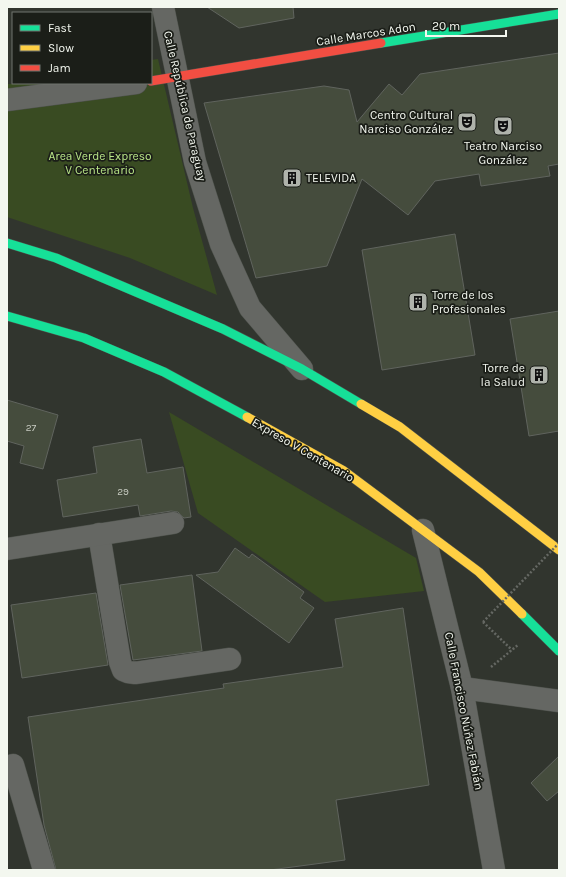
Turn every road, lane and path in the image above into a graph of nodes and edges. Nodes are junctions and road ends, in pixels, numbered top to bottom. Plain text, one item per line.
1 (163, 7) edge
2 (559, 14) edge
3 (178, 77) junction
4 (152, 81) edge
5 (128, 84) edge
6 (7, 100) edge
7 (7, 243) edge
8 (7, 316) edge
9 (302, 369) junction
10 (173, 523) dead end
11 (423, 530) junction
12 (99, 534) junction
13 (559, 543) edge
14 (7, 549) edge
15 (559, 550) edge
16 (536, 628) junction
17 (512, 650) junction
18 (559, 651) edge
19 (230, 659) dead end
20 (462, 688) junction
21 (559, 701) edge
22 (13, 765) dead end
23 (44, 870) edge
24 (494, 870) edge

1 - 3 street, Calle República de Paraguay
2 - 3 main road, Calle Marcos Adon
3 - 4 main road
3 - 9 street, Calle República de Paraguay
5 - 6 street
7 - 9 main road
8 - 11 main road, Expreso V Centenario
9 - 15 main road
10 - 12 street
11 - 16 main road, Expreso V Centenario
11 - 20 street, Calle Francisco Núñez Fabián
12 - 14 street
12 - 19 street
13 - 17 path, bridge
16 - 17 path
16 - 18 main road, Expreso V Centenario
17 - 20 path
20 - 21 street
20 - 24 street, Calle Francisco Núñez Fabián
22 - 23 street

